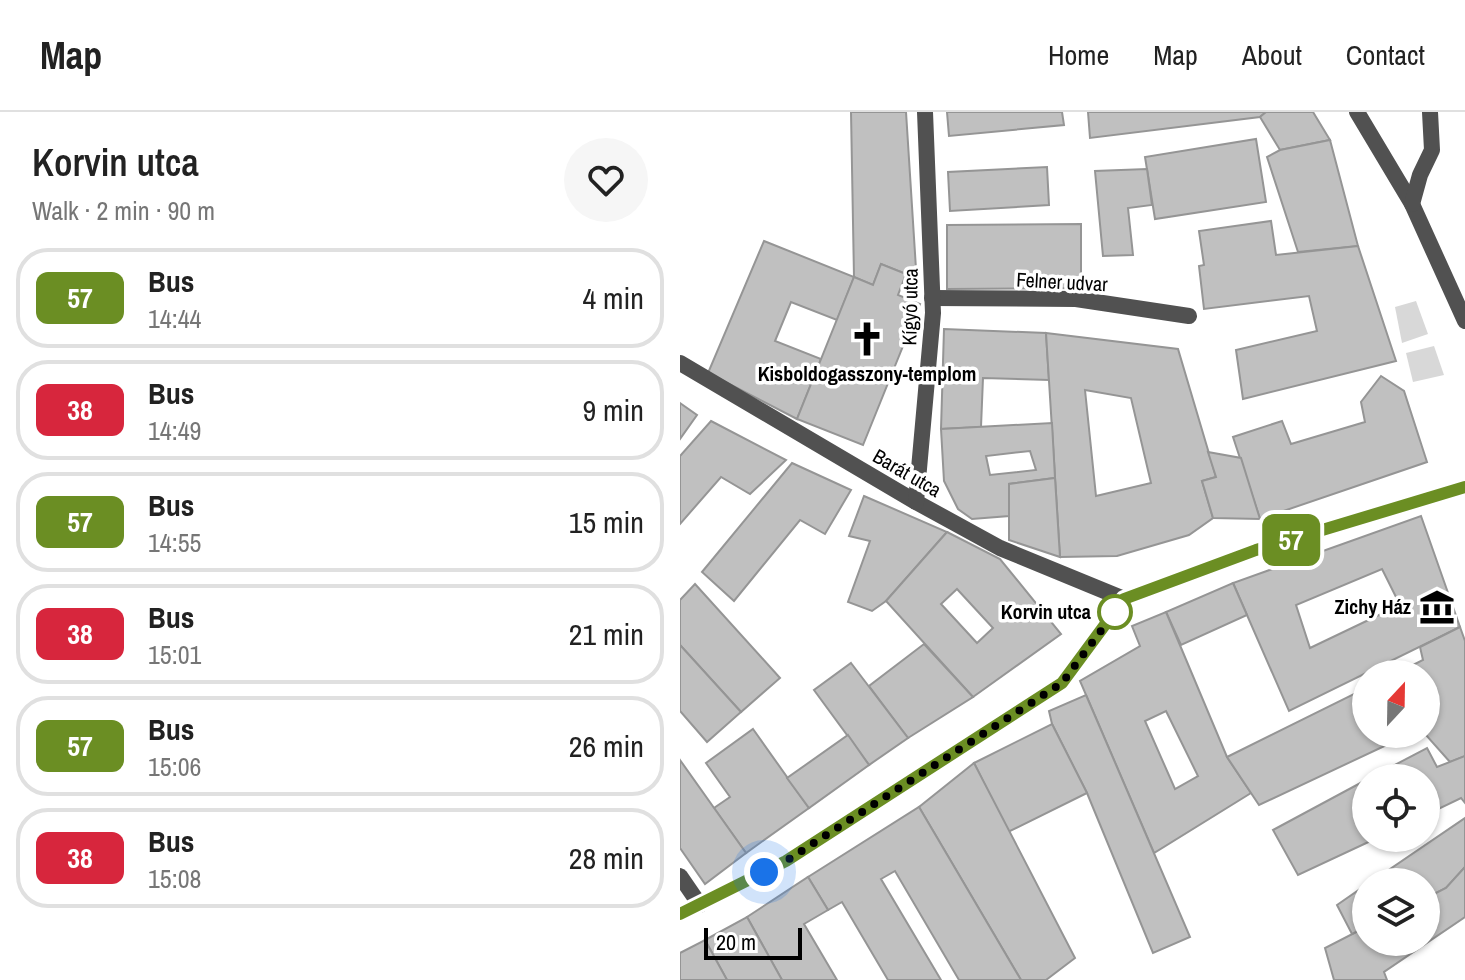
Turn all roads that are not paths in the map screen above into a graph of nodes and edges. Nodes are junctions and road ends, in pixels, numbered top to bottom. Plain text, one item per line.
1 (925, 112) edge
2 (1357, 112) edge
3 (1430, 112) edge
4 (1412, 204) junction
5 (932, 298) junction
6 (1189, 316) dead end
7 (1465, 321) edge
8 (680, 363) edge
9 (1465, 487) edge
10 (916, 502) junction
11 (1124, 599) junction
12 (680, 876) edge
13 (700, 905) junction
14 (680, 914) edge

1 - 5 street, Kígyó utca
2 - 4 street
3 - 4 street
4 - 7 street
5 - 6 street, Felner udvar
5 - 10 street, Kígyó utca
8 - 10 street, Barát utca
9 - 11 street
10 - 11 street, Barát utca
11 - 13 street
12 - 13 street
13 - 14 street

